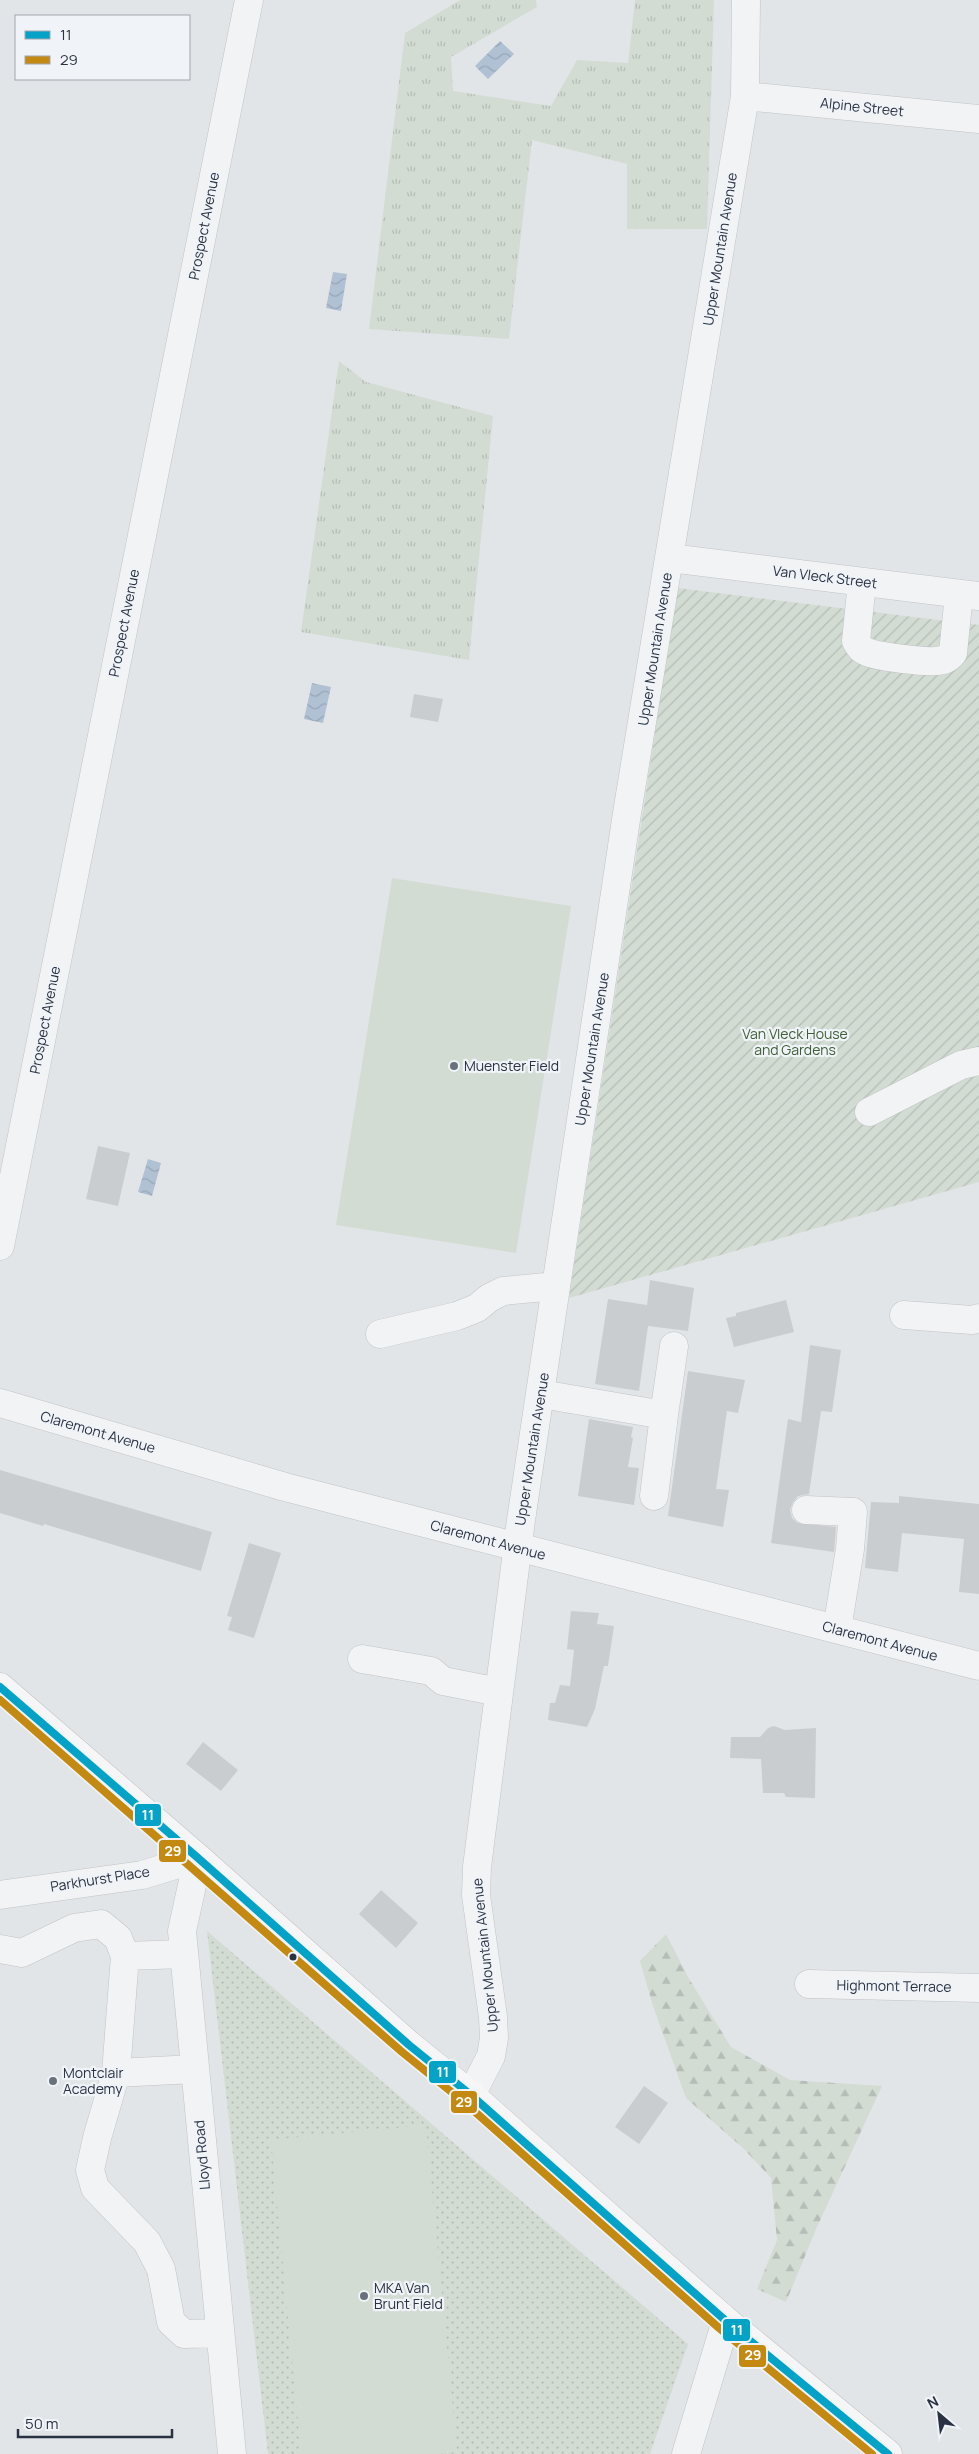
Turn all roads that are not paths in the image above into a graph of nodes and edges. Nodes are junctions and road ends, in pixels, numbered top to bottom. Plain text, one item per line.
1 (249, 0) edge
2 (746, 0) edge
3 (746, 96) junction
4 (979, 119) edge
5 (670, 558) junction
6 (862, 582) junction
7 (969, 595) edge
8 (979, 1061) edge
9 (869, 1112) dead end
10 (0, 1246) edge
11 (556, 1286) junction
12 (904, 1315) dead end
13 (979, 1318) edge
14 (380, 1334) dead end
15 (674, 1346) dead end
16 (541, 1394) junction
17 (0, 1403) edge
18 (664, 1415) junction
19 (654, 1496) dead end
20 (806, 1510) dead end
21 (518, 1548) junction
22 (837, 1629) junction
23 (362, 1659) dead end
24 (979, 1666) edge
25 (0, 1687) edge
26 (499, 1692) junction
27 (198, 1858) junction
28 (0, 1894) edge
29 (7, 1954) edge
30 (184, 1954) junction
31 (125, 1956) junction
32 (809, 1984) dead end
33 (979, 1988) edge
34 (194, 2069) junction
35 (116, 2073) junction
36 (471, 2095) junction
37 (726, 2321) junction
38 (220, 2333) junction
39 (232, 2454) edge
40 (686, 2454) edge
41 (888, 2454) edge

1 - 10 street, Prospect Avenue
2 - 3 street, Upper Mountain Avenue
3 - 4 street, Alpine Street
3 - 5 street, Upper Mountain Avenue
5 - 6 street, Van Vleck Street
5 - 11 street, Upper Mountain Avenue
6 - 7 street, Van Vleck Street
6 - 7 street
8 - 9 street
11 - 14 street
11 - 16 street, Upper Mountain Avenue
12 - 13 street
15 - 18 street
16 - 18 street
16 - 21 street, Upper Mountain Avenue
17 - 21 street, Claremont Avenue
18 - 19 street
20 - 22 street
21 - 22 street, Claremont Avenue
21 - 26 street, Upper Mountain Avenue
22 - 24 street, Claremont Avenue
23 - 26 street
25 - 27 main road
26 - 36 street, Upper Mountain Avenue
27 - 28 street, Parkhurst Place
27 - 30 street, Lloyd Road
27 - 36 main road
29 - 31 street
30 - 31 street
30 - 34 street, Lloyd Road
31 - 35 street
32 - 33 street, Highmont Terrace
34 - 35 street
34 - 38 street, Lloyd Road
35 - 38 street
36 - 37 main road
37 - 40 street
37 - 41 main road
38 - 39 street, Lloyd Road

